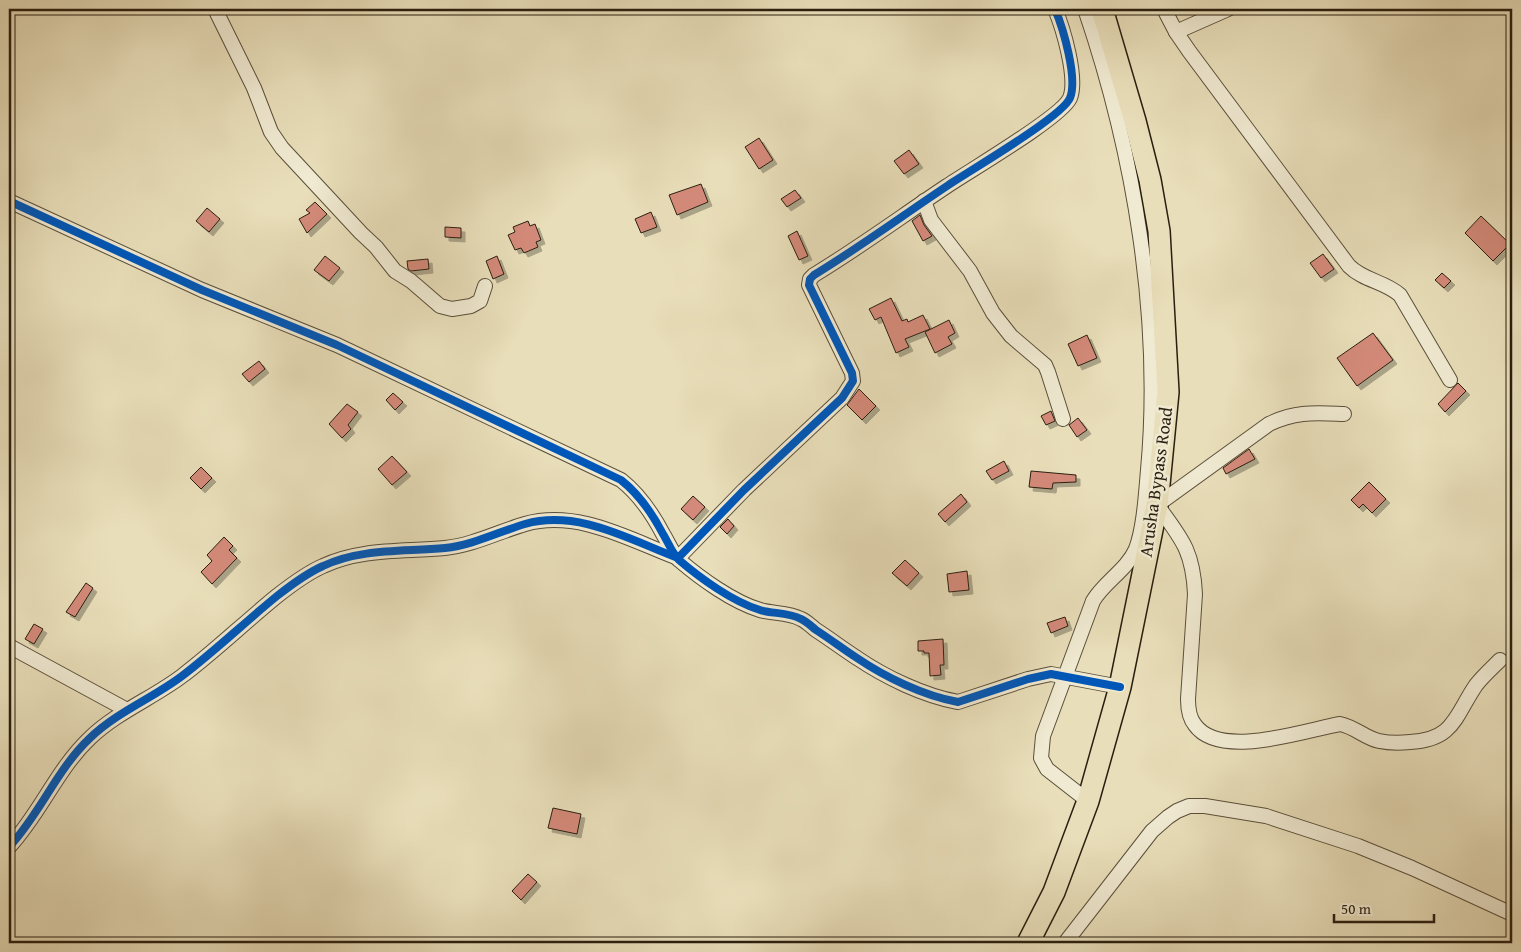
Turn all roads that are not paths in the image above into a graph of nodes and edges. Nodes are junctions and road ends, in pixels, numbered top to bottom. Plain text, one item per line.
1 (215, 9) edge
2 (1055, 9) edge
3 (1085, 9) edge
4 (1102, 9) edge
5 (1164, 9) edge
6 (1228, 9) edge
7 (1176, 32) junction
8 (9, 201) edge
9 (924, 201) junction
10 (485, 286) dead end
11 (1450, 380) dead end
12 (1344, 414) dead end
13 (1062, 419) dead end
14 (1156, 505) junction
15 (678, 558) junction
16 (9, 646) edge
17 (1500, 660) dead end
18 (1065, 676) junction
19 (1120, 687) junction
20 (127, 710) junction
21 (1088, 801) junction
22 (9, 847) edge
23 (1512, 914) edge
24 (1028, 943) edge
25 (1065, 943) edge

1 - 10 street
2 - 9 street
3 - 18 street
4 - 14 main road, Arusha Bypass Road
5 - 7 street
6 - 7 street
7 - 11 street
8 - 15 street
9 - 13 street
9 - 15 street
12 - 14 street
14 - 17 street
14 - 19 main road, Arusha Bypass Road
15 - 18 street
15 - 20 street
16 - 20 street
18 - 19 street
18 - 21 street
19 - 21 main road, Arusha Bypass Road
20 - 22 street
21 - 24 main road, Arusha Bypass Road
23 - 25 street

